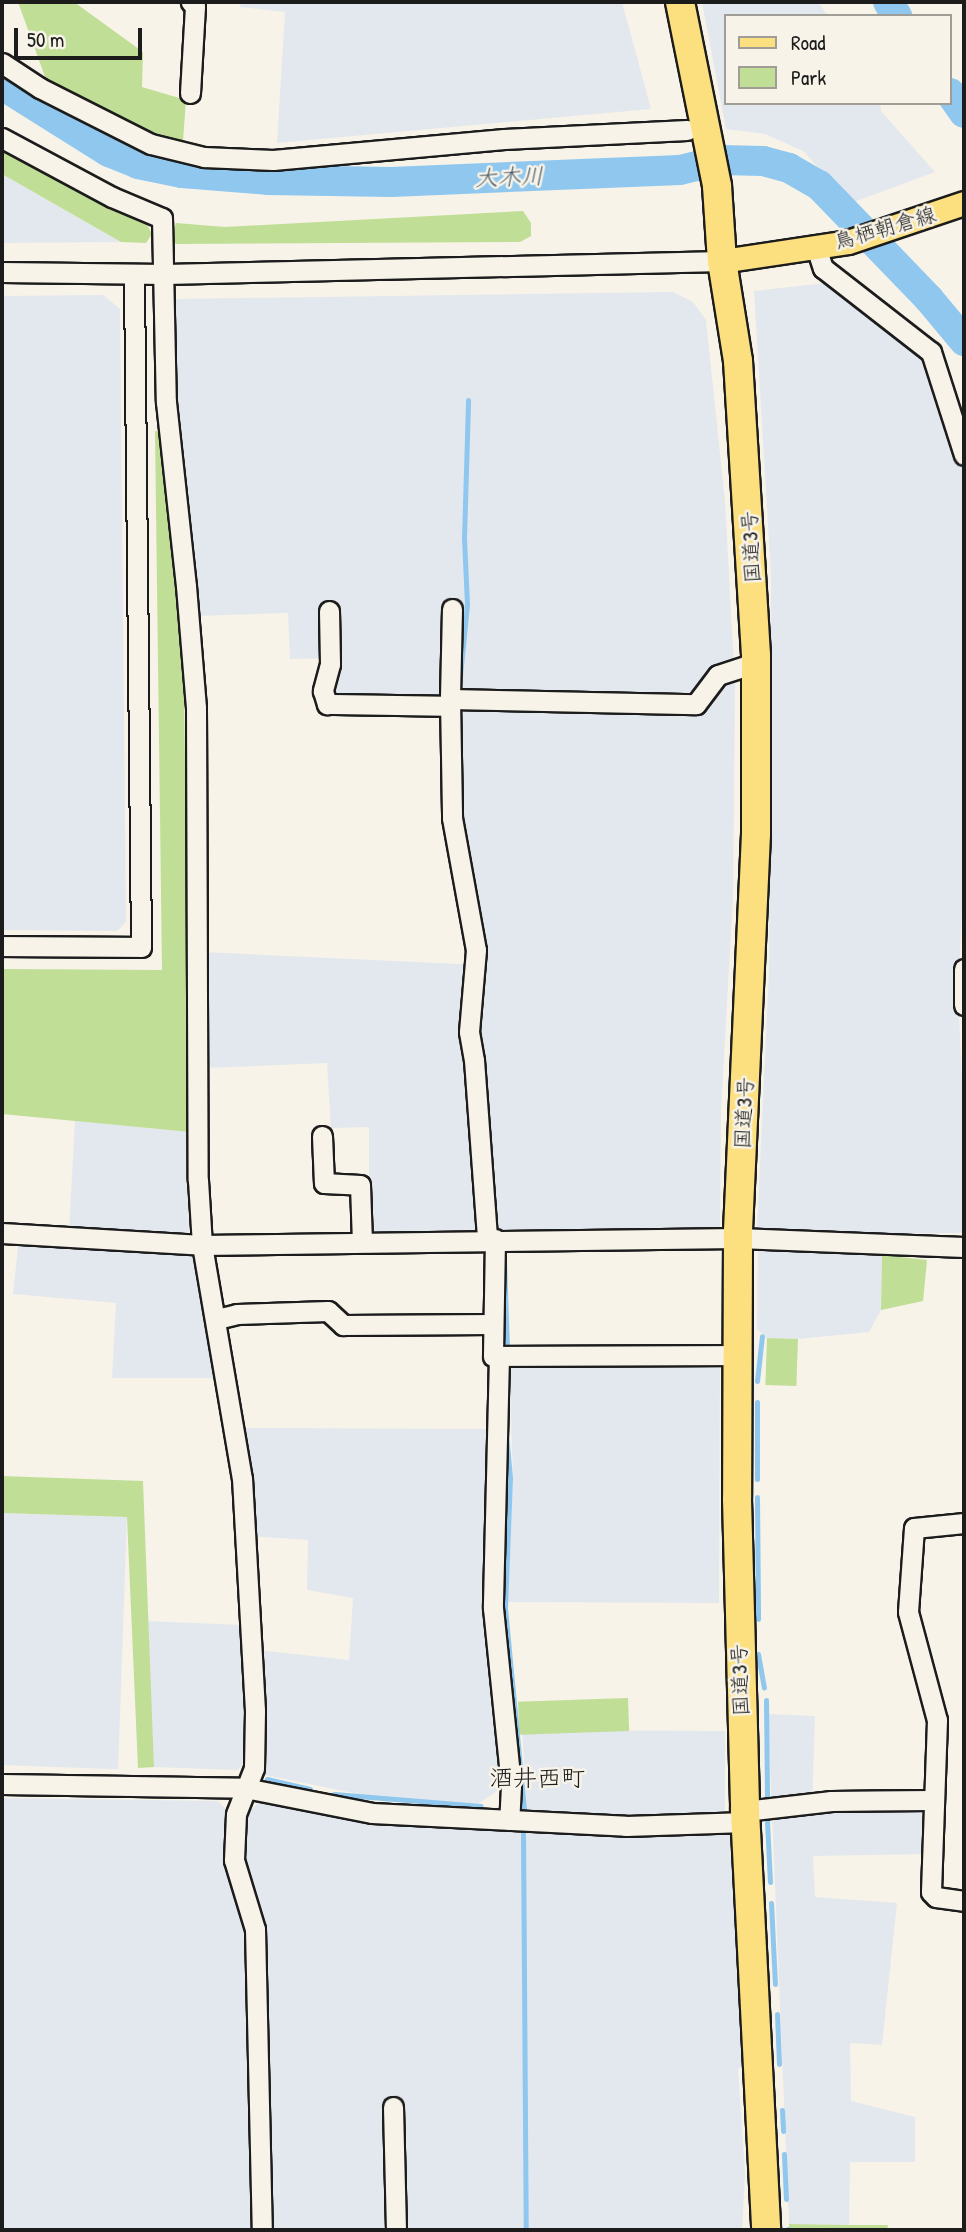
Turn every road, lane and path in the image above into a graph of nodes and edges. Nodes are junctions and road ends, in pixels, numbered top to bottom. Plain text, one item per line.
1 (191, 2) edge
2 (680, 2) edge
3 (2, 63) edge
4 (190, 93) dead end
5 (696, 129) junction
6 (2, 138) edge
7 (960, 206) edge
8 (816, 247) junction
9 (722, 261) junction
10 (2, 272) edge
11 (134, 274) junction
12 (165, 274) junction
13 (964, 455) edge
14 (452, 609) dead end
15 (329, 611) dead end
16 (757, 663) junction
17 (450, 702) junction
18 (2, 946) edge
19 (964, 969) edge
20 (964, 1005) edge
21 (322, 1136) dead end
22 (2, 1233) edge
23 (738, 1238) junction
24 (491, 1239) junction
25 (362, 1241) junction
26 (202, 1245) junction
27 (964, 1247) edge
28 (217, 1319) junction
29 (494, 1324) junction
30 (737, 1355) junction
31 (499, 1356) junction
32 (964, 1523) edge
33 (2, 1784) edge
34 (245, 1788) junction
35 (932, 1800) junction
36 (745, 1816) junction
37 (509, 1820) junction
38 (964, 1901) edge
39 (393, 2107) dead end
40 (262, 2230) edge
41 (396, 2230) edge
42 (766, 2230) edge

1 - 4 street
2 - 5 highway, 国道3号
3 - 5 street
5 - 9 highway, 国道3号
6 - 12 street
7 - 8 main road, 鳥栖朝倉線
8 - 9 main road, 鳥栖朝倉線
8 - 13 street
9 - 12 street
9 - 16 highway, 国道3号
10 - 11 street
11 - 12 street
11 - 18 street
12 - 26 street
14 - 17 street
15 - 17 street
16 - 17 street
16 - 23 highway, 国道3号
17 - 24 street
19 - 20 street
21 - 25 street
22 - 26 street
23 - 24 street
23 - 27 street
23 - 30 highway, 国道3号
24 - 25 street
24 - 29 street
25 - 26 street
26 - 28 street
28 - 29 street
28 - 34 street
29 - 31 street
30 - 31 street
30 - 36 highway, 国道3号
31 - 37 street
32 - 35 street
33 - 34 street
34 - 37 street
34 - 40 street
35 - 36 street
35 - 38 street
36 - 37 street
36 - 42 highway, 国道3号
39 - 41 street

